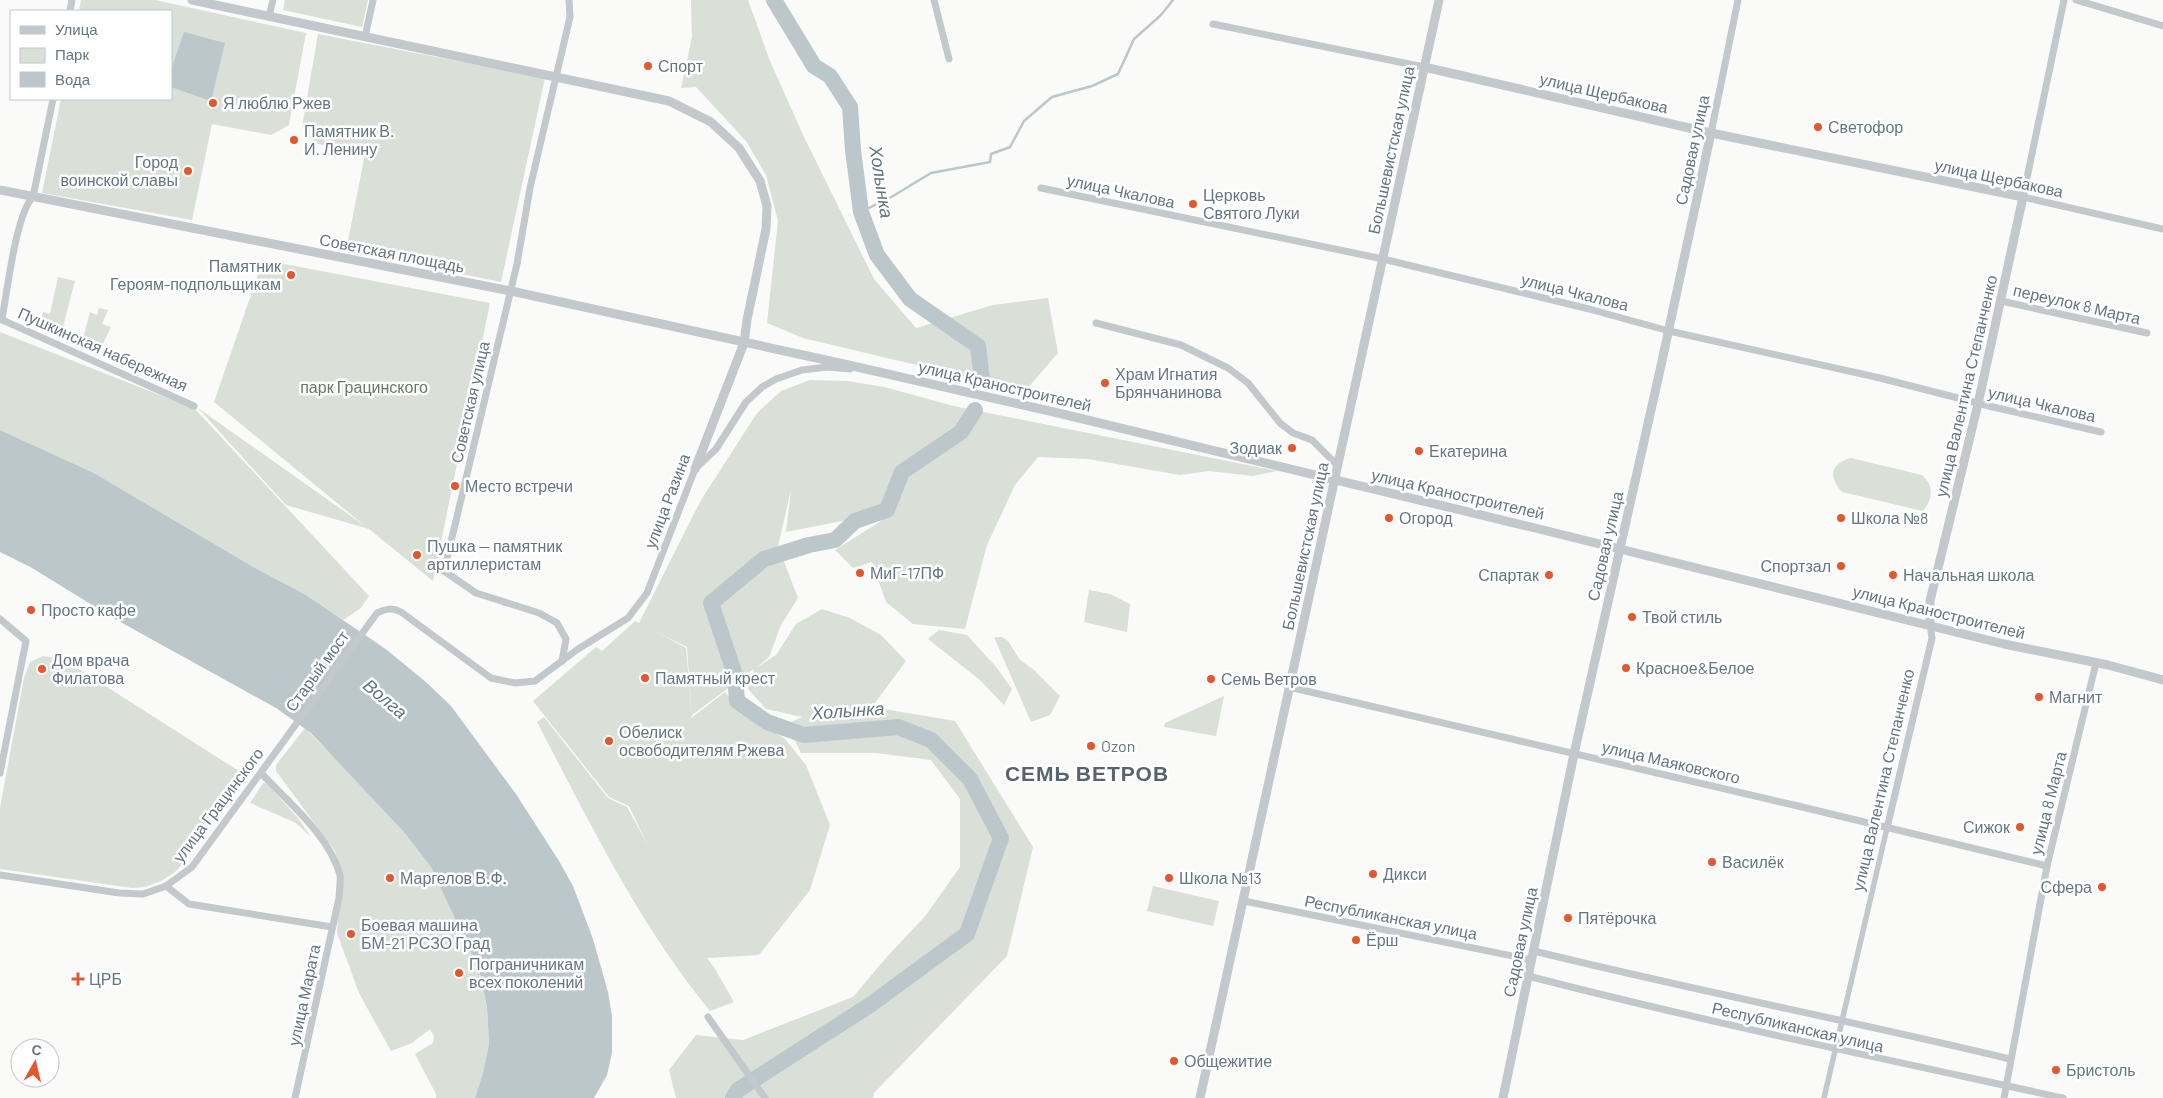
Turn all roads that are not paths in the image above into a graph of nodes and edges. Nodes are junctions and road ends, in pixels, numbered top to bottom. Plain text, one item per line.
1 (192, 0) edge
2 (273, 0) edge
3 (373, 0) edge
4 (569, 0) edge
5 (934, 0) edge
6 (1439, 0) edge
7 (1738, 0) edge
8 (2064, 0) edge
9 (2076, 0) edge
10 (270, 16) junction
11 (1213, 24) dead end
12 (2163, 26) edge
13 (365, 37) junction
14 (949, 59) dead end
15 (1424, 67) junction
16 (555, 77) junction
17 (53, 100) edge
18 (1711, 133) junction
19 (1041, 188) dead end
20 (0, 190) edge
21 (33, 197) junction
22 (2023, 197) junction
23 (2163, 229) edge
24 (1383, 260) junction
25 (511, 291) junction
26 (2001, 301) junction
27 (1, 319) edge
28 (1096, 323) dead end
29 (1669, 331) junction
30 (2147, 333) dead end
31 (744, 343) junction
32 (864, 370) junction
33 (1978, 404) junction
34 (194, 406) dead end
35 (2101, 432) dead end
36 (1338, 466) junction
37 (695, 469) junction
38 (1334, 480) junction
39 (1619, 549) junction
40 (377, 613) joint
41 (0, 618) edge
42 (1930, 624) junction
43 (562, 661) junction
44 (2096, 663) junction
45 (2163, 680) edge
46 (1289, 687) junction
47 (280, 744) joint
48 (1574, 754) junction
49 (0, 773) edge
50 (261, 773) junction
51 (1888, 828) junction
52 (2047, 866) junction
53 (0, 875) edge
54 (166, 886) junction
55 (1244, 901) junction
56 (332, 927) junction
57 (1533, 955) junction
58 (1528, 976) junction
59 (708, 1017) dead end
60 (1843, 1020) junction
61 (1834, 1050) junction
62 (2010, 1059) junction
63 (2006, 1087) junction
64 (295, 1098) edge
65 (764, 1098) edge
66 (1200, 1098) edge
67 (1503, 1098) edge
68 (1824, 1098) edge
69 (2004, 1098) edge
70 (2063, 1098) edge

1 - 10 street
2 - 10 street
3 - 13 street
4 - 16 street, Советская улица
5 - 14 street
6 - 15 street, Большевистская улица
7 - 18 street, Садовая улица
8 - 22 street, улица Валентина Степанченко
9 - 12 street
10 - 13 street
11 - 15 street, улица Щербакова
13 - 16 street
15 - 18 street, улица Щербакова
15 - 24 street, Большевистская улица
16 - 25 street, Советская улица
16 - 31 street, улица Разина
17 - 21 street
18 - 22 street, улица Щербакова
18 - 29 street, Садовая улица
19 - 24 street, улица Чкалова
20 - 21 street, Советская площадь
21 - 25 street, Советская площадь
21 - 27 street
22 - 23 street, улица Щербакова
22 - 26 street, улица Валентина Степанченко
24 - 29 street, улица Чкалова
24 - 36 street, Большевистская улица
25 - 31 street, Советская площадь
25 - 43 street, Советская улица
26 - 30 street, переулок 8 Марта
26 - 33 street, улица Валентина Степанченко
27 - 34 street, Пушкинская набережная
28 - 36 street
29 - 33 street, улица Чкалова
29 - 39 street, Садовая улица
31 - 32 street, улица Краностроителей
31 - 37 street, улица Разина
32 - 37 street
32 - 38 street, улица Краностроителей
33 - 35 street, улица Чкалова
33 - 42 street, улица Валентина Степанченко
36 - 38 street, Большевистская улица
37 - 43 street, улица Разина
38 - 39 street, улица Краностроителей
38 - 46 street, Большевистская улица
39 - 42 street, улица Краностроителей
39 - 48 street, Садовая улица
40 - 43 street, улица Разина
40 - 47 street, Старый мост
41 - 49 street
42 - 44 street, улица Краностроителей
42 - 51 street, улица Валентина Степанченко
44 - 45 street, улица Краностроителей
44 - 52 street, улица 8 Марта
46 - 48 street, улица Маяковского
46 - 55 street, Большевистская улица
47 - 50 street, улица Грацинского
48 - 51 street, улица Маяковского
48 - 57 street, Садовая улица
50 - 54 street, улица Грацинского
50 - 56 street, улица Марата
51 - 52 street, улица Маяковского
51 - 60 street, улица Валентина Степанченко
52 - 62 street, улица 8 Марта
53 - 54 street, улица Грацинского
54 - 56 street
55 - 57 street, Республиканская улица
55 - 66 street, Большевистская улица
56 - 64 street, улица Марата
57 - 58 street, Садовая улица
57 - 60 street, Республиканская улица
58 - 61 street, Республиканская улица
58 - 67 street, Садовая улица
59 - 65 street
60 - 61 street, улица Валентина Степанченко
60 - 62 street, Республиканская улица
61 - 63 street, Республиканская улица
61 - 68 street, улица Валентина Степанченко
62 - 63 street, улица 8 Марта
63 - 69 street, улица 8 Марта
63 - 70 street, Республиканская улица

